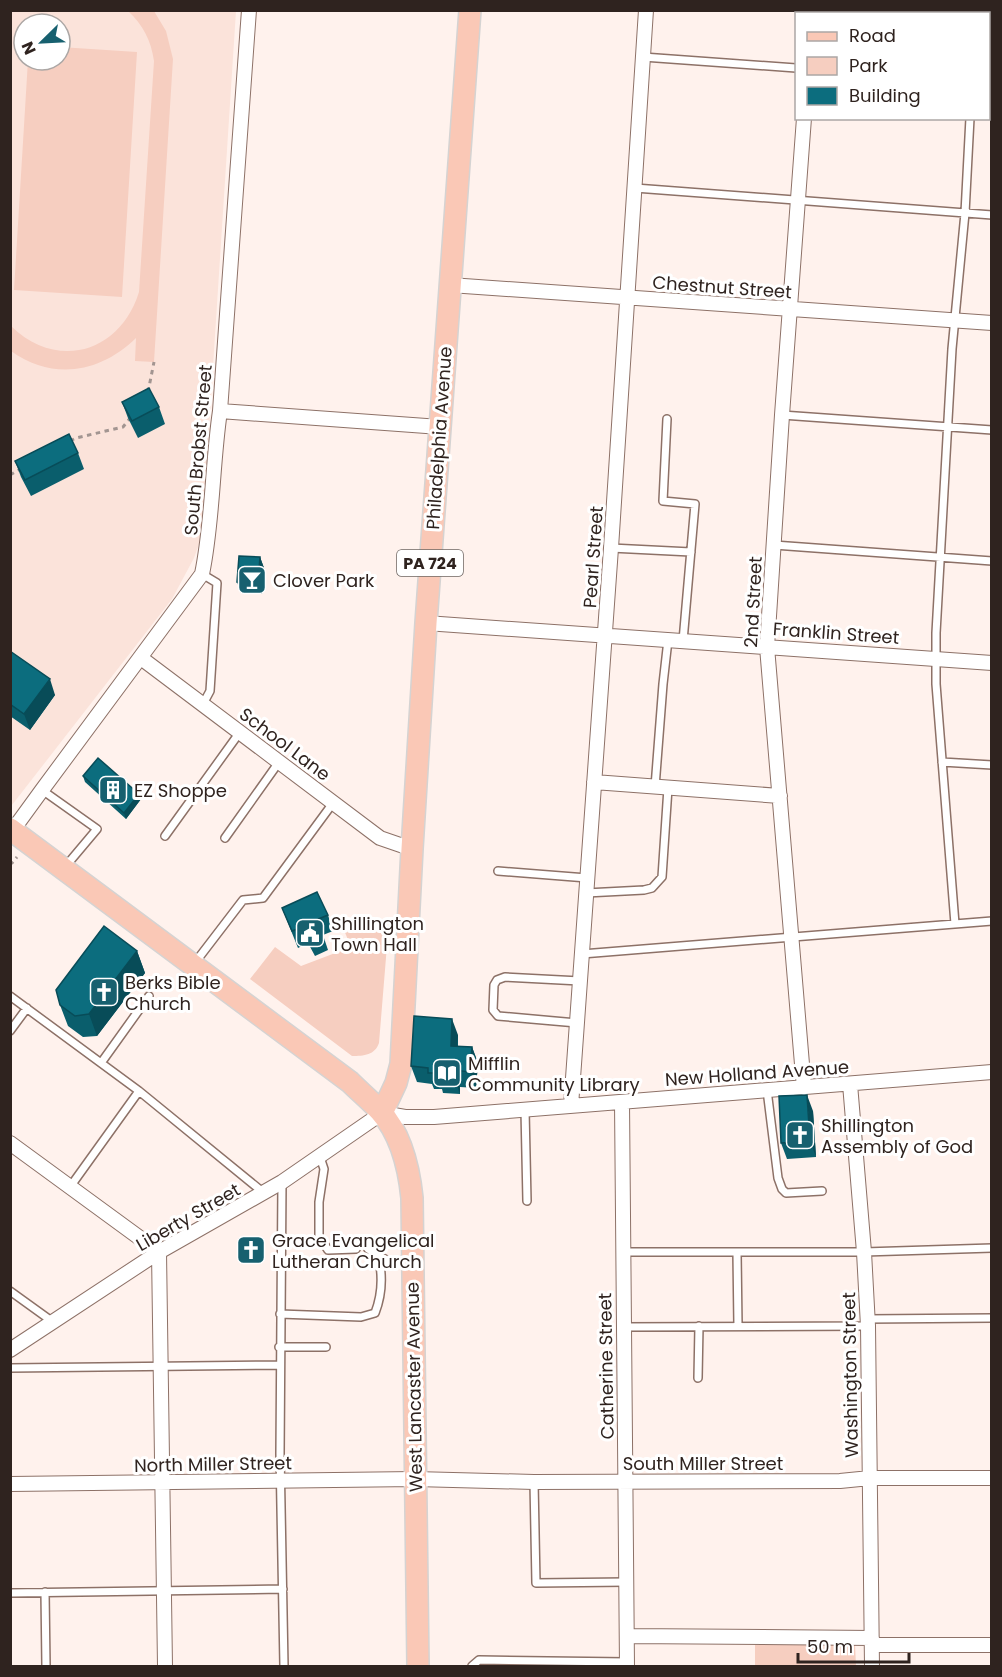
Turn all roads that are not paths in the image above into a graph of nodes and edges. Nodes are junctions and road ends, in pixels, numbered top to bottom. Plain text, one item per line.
1 (249, 10) edge
2 (470, 10) edge
3 (646, 10) edge
4 (643, 57) junction
5 (795, 68) edge
6 (804, 120) edge
7 (970, 120) edge
8 (635, 188) junction
9 (798, 200) junction
10 (964, 213) junction
11 (992, 215) edge
12 (450, 285) junction
13 (628, 298) junction
14 (790, 310) junction
15 (954, 322) junction
16 (992, 323) edge
17 (220, 411) junction
18 (782, 415) junction
19 (667, 419) dead end
20 (440, 427) junction
21 (948, 428) junction
22 (992, 430) edge
23 (774, 545) junction
24 (611, 548) junction
25 (690, 552) junction
26 (941, 557) junction
27 (992, 561) edge
28 (202, 574) junction
29 (426, 623) junction
30 (605, 635) junction
31 (668, 640) junction
32 (683, 641) junction
33 (767, 647) junction
34 (141, 658) junction
35 (936, 659) junction
36 (992, 663) edge
37 (203, 704) junction
38 (240, 732) junction
39 (279, 762) junction
40 (942, 762) junction
41 (992, 765) edge
42 (594, 782) junction
43 (662, 787) junction
44 (42, 790) junction
45 (780, 796) junction
46 (333, 803) junction
47 (11, 831) edge
48 (165, 836) dead end
49 (225, 838) dead end
50 (412, 849) junction
51 (63, 869) junction
52 (498, 871) dead end
53 (587, 878) junction
54 (586, 893) junction
55 (992, 921) edge
56 (956, 924) junction
57 (792, 938) junction
58 (582, 954) junction
59 (193, 965) junction
60 (580, 981) junction
61 (10, 996) edge
62 (149, 996) dead end
63 (27, 1008) junction
64 (577, 1023) junction
65 (10, 1031) edge
66 (101, 1063) junction
67 (992, 1072) edge
68 (850, 1084) junction
69 (804, 1088) junction
70 (767, 1090) junction
71 (139, 1091) junction
72 (622, 1102) junction
73 (571, 1106) junction
74 (525, 1110) junction
75 (382, 1113) junction
76 (10, 1143) edge
77 (320, 1157) junction
78 (282, 1182) junction
79 (70, 1187) junction
80 (822, 1191) dead end
81 (264, 1193) junction
82 (527, 1201) dead end
83 (992, 1248) edge
84 (356, 1250) dead end
85 (368, 1250) dead end
86 (159, 1252) junction
87 (623, 1252) junction
88 (737, 1252) junction
89 (864, 1252) junction
90 (378, 1255) junction
91 (413, 1260) junction
92 (10, 1291) edge
93 (280, 1314) junction
94 (992, 1318) edge
95 (53, 1322) junction
96 (868, 1322) junction
97 (699, 1326) junction
98 (738, 1326) junction
99 (624, 1327) junction
100 (279, 1347) junction
101 (326, 1347) dead end
102 (10, 1350) edge
103 (279, 1365) junction
104 (161, 1366) junction
105 (10, 1368) edge
106 (698, 1378) dead end
107 (870, 1478) junction
108 (992, 1478) edge
109 (415, 1479) junction
110 (281, 1481) junction
111 (534, 1482) junction
112 (626, 1482) junction
113 (162, 1483) junction
114 (10, 1484) edge
115 (627, 1582) junction
116 (283, 1589) junction
117 (164, 1591) junction
118 (45, 1592) junction
119 (10, 1593) edge
120 (627, 1636) junction
121 (872, 1641) junction
122 (992, 1645) edge
123 (627, 1664) edge
124 (46, 1666) edge
125 (165, 1666) edge
126 (284, 1666) edge
127 (418, 1666) edge
128 (472, 1666) edge
129 (872, 1666) edge

1 - 17 street, South Brobst Street
2 - 12 main road, Philadelphia Avenue / PA 724
3 - 4 street, Pearl Street
4 - 5 lane
4 - 8 street, Pearl Street
6 - 9 street, 2nd Street
7 - 10 lane
8 - 9 lane
8 - 13 street, Pearl Street
9 - 10 lane
9 - 14 street, 2nd Street
10 - 11 lane
10 - 15 lane
12 - 13 street, Chestnut Street
12 - 20 main road, Philadelphia Avenue / PA 724
13 - 14 street, Chestnut Street
13 - 24 street, Pearl Street
14 - 15 street, Chestnut Street
14 - 18 street, 2nd Street
15 - 16 street, Chestnut Street
15 - 21 lane
17 - 20 street
17 - 28 street, South Brobst Street
18 - 21 lane
18 - 23 street, 2nd Street
19 - 25 lane
20 - 29 main road, Philadelphia Avenue / PA 724
21 - 22 lane
21 - 26 lane
23 - 26 lane
23 - 33 street, 2nd Street
24 - 25 lane
24 - 30 street, Pearl Street
25 - 32 lane
26 - 27 lane
26 - 35 lane
28 - 34 street, South Brobst Street
28 - 37 lane
29 - 30 street, Franklin Street
29 - 50 main road, Philadelphia Avenue / PA 724
30 - 31 street, Franklin Street
30 - 42 street, Pearl Street
31 - 32 street, Franklin Street
31 - 43 lane
32 - 33 street, Franklin Street
33 - 35 street, Franklin Street
33 - 45 street, 2nd Street
34 - 37 street, School Lane
34 - 44 street, South Brobst Street
35 - 36 street, Franklin Street
35 - 40 lane
37 - 38 street, School Lane
38 - 39 street, School Lane
38 - 48 lane
39 - 46 street, School Lane
39 - 49 lane
40 - 41 lane
40 - 56 lane
42 - 43 street
42 - 53 street, Pearl Street
43 - 45 street
43 - 54 lane
44 - 47 street, South Brobst Street
44 - 51 lane
45 - 57 street, 2nd Street
46 - 50 street, School Lane
46 - 59 lane
47 - 51 main road, West Lancaster Avenue
50 - 75 main road, Philadelphia Avenue / PA 724
51 - 59 main road, West Lancaster Avenue
52 - 53 lane
53 - 54 street, Pearl Street
54 - 58 street, Pearl Street
55 - 56 lane
56 - 57 lane
57 - 58 lane
57 - 69 street, 2nd Street
58 - 60 street, Pearl Street
59 - 75 main road, West Lancaster Avenue
60 - 64 street, Pearl Street
60 - 64 lane
61 - 63 lane
62 - 66 lane
63 - 65 lane
63 - 66 lane
64 - 73 street, Pearl Street
66 - 71 lane
67 - 68 street, New Holland Avenue
68 - 69 street, New Holland Avenue
68 - 89 street, Washington Street
69 - 70 street, New Holland Avenue
70 - 72 street, New Holland Avenue
70 - 80 lane
71 - 79 lane
71 - 81 lane
72 - 73 street, New Holland Avenue
72 - 87 street, Catherine Street
73 - 74 street, New Holland Avenue
74 - 75 street, New Holland Avenue
74 - 82 lane
75 - 77 street, Liberty Street
75 - 91 main road, West Lancaster Avenue
76 - 79 street
77 - 78 street, Liberty Street
77 - 84 lane
78 - 81 street, Liberty Street
78 - 93 lane
79 - 86 street
81 - 86 street, Liberty Street
83 - 89 lane
85 - 90 lane
86 - 95 street, Liberty Street
86 - 104 street
87 - 88 lane
87 - 99 street, Catherine Street
88 - 89 lane
88 - 98 lane
89 - 96 street, Washington Street
90 - 91 lane
90 - 93 lane
91 - 109 main road, West Lancaster Avenue
92 - 95 lane
93 - 100 lane
94 - 96 lane
95 - 102 street, Liberty Street
96 - 98 lane
96 - 107 street, Washington Street
97 - 98 lane
97 - 99 lane
97 - 106 lane
99 - 112 street, Catherine Street
100 - 101 lane
100 - 103 lane
103 - 104 lane
103 - 110 lane
104 - 105 lane
104 - 113 street
107 - 108 street, South Miller Street
107 - 112 street, South Miller Street
107 - 121 street, Washington Street
109 - 110 street, North Miller Street
109 - 111 street, South Miller Street
109 - 127 main road, West Lancaster Avenue
110 - 113 street, North Miller Street
110 - 116 lane
111 - 112 street, South Miller Street
111 - 115 lane
112 - 115 street, Catherine Street
113 - 114 street, North Miller Street
113 - 117 street
115 - 120 street, Catherine Street
116 - 117 lane
116 - 126 lane
117 - 118 lane
117 - 125 street
118 - 119 lane
118 - 124 lane
120 - 121 street
120 - 123 street, Catherine Street
121 - 122 street
121 - 129 street, Washington Street
123 - 128 lane

